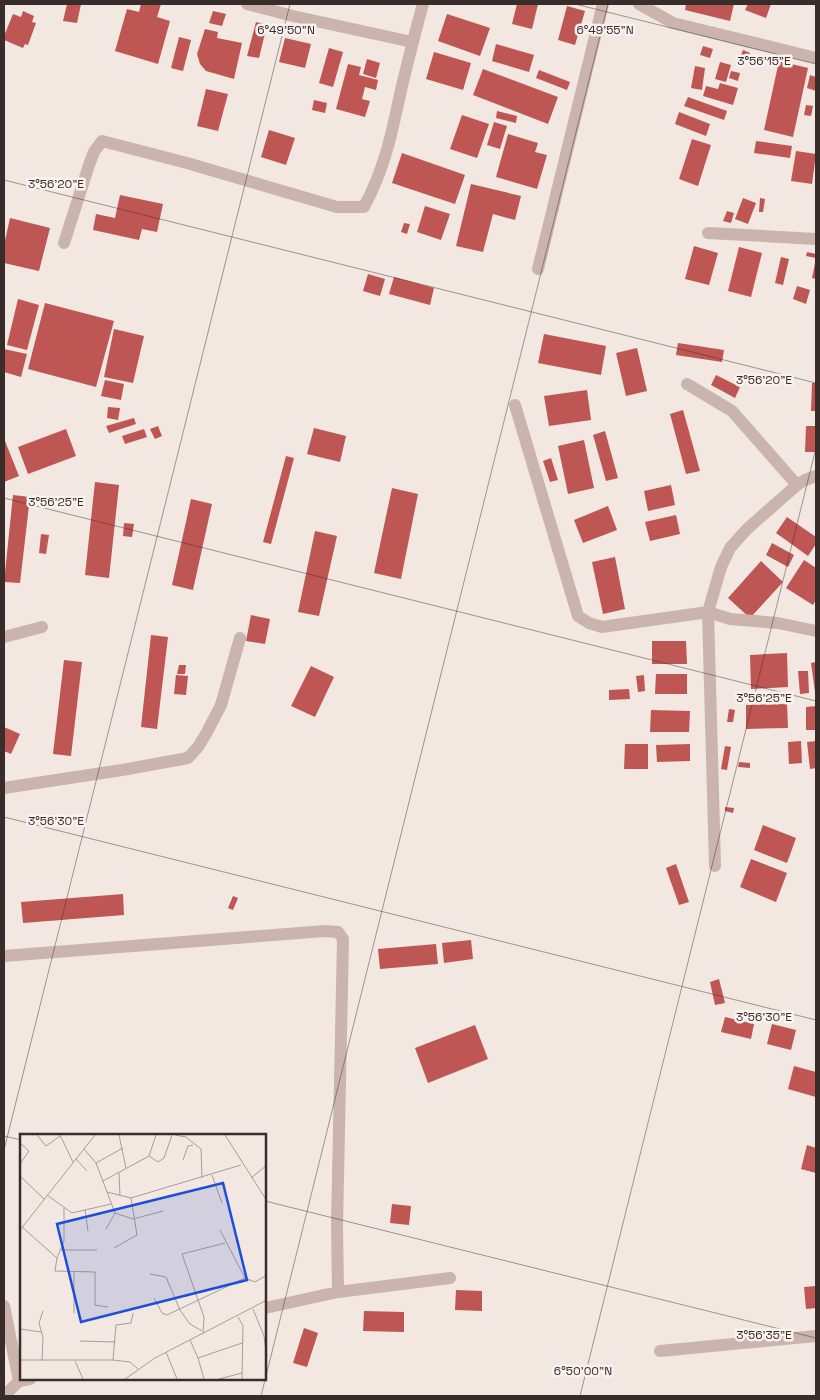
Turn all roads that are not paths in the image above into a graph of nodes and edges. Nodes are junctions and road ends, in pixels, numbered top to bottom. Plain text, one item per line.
1 (247, 4) edge
2 (423, 4) edge
3 (603, 4) edge
4 (639, 4) edge
5 (412, 42) junction
6 (816, 58) edge
7 (708, 233) dead end
8 (816, 240) edge
9 (64, 243) dead end
10 (538, 269) dead end
11 (687, 384) dead end
12 (515, 405) dead end
13 (816, 476) edge
14 (797, 485) junction
15 (708, 612) junction
16 (42, 627) dead end
17 (816, 631) edge
18 (4, 637) edge
19 (240, 638) dead end
20 (4, 788) edge
21 (715, 866) dead end
22 (4, 956) edge
23 (450, 1278) dead end
24 (338, 1292) junction
25 (4, 1306) edge
26 (266, 1308) edge
27 (816, 1336) edge
28 (660, 1351) dead end
29 (20, 1362) edge
30 (25, 1380) edge
31 (4, 1396) edge

1 - 5 street
2 - 5 street
3 - 10 street
4 - 6 street
5 - 9 street
7 - 8 street
11 - 14 street
12 - 15 street
13 - 14 street
14 - 15 street
15 - 17 street
15 - 21 street
16 - 18 street
19 - 20 street
22 - 24 street
23 - 24 street
24 - 26 street
25 - 29 street
27 - 28 street
30 - 31 street

